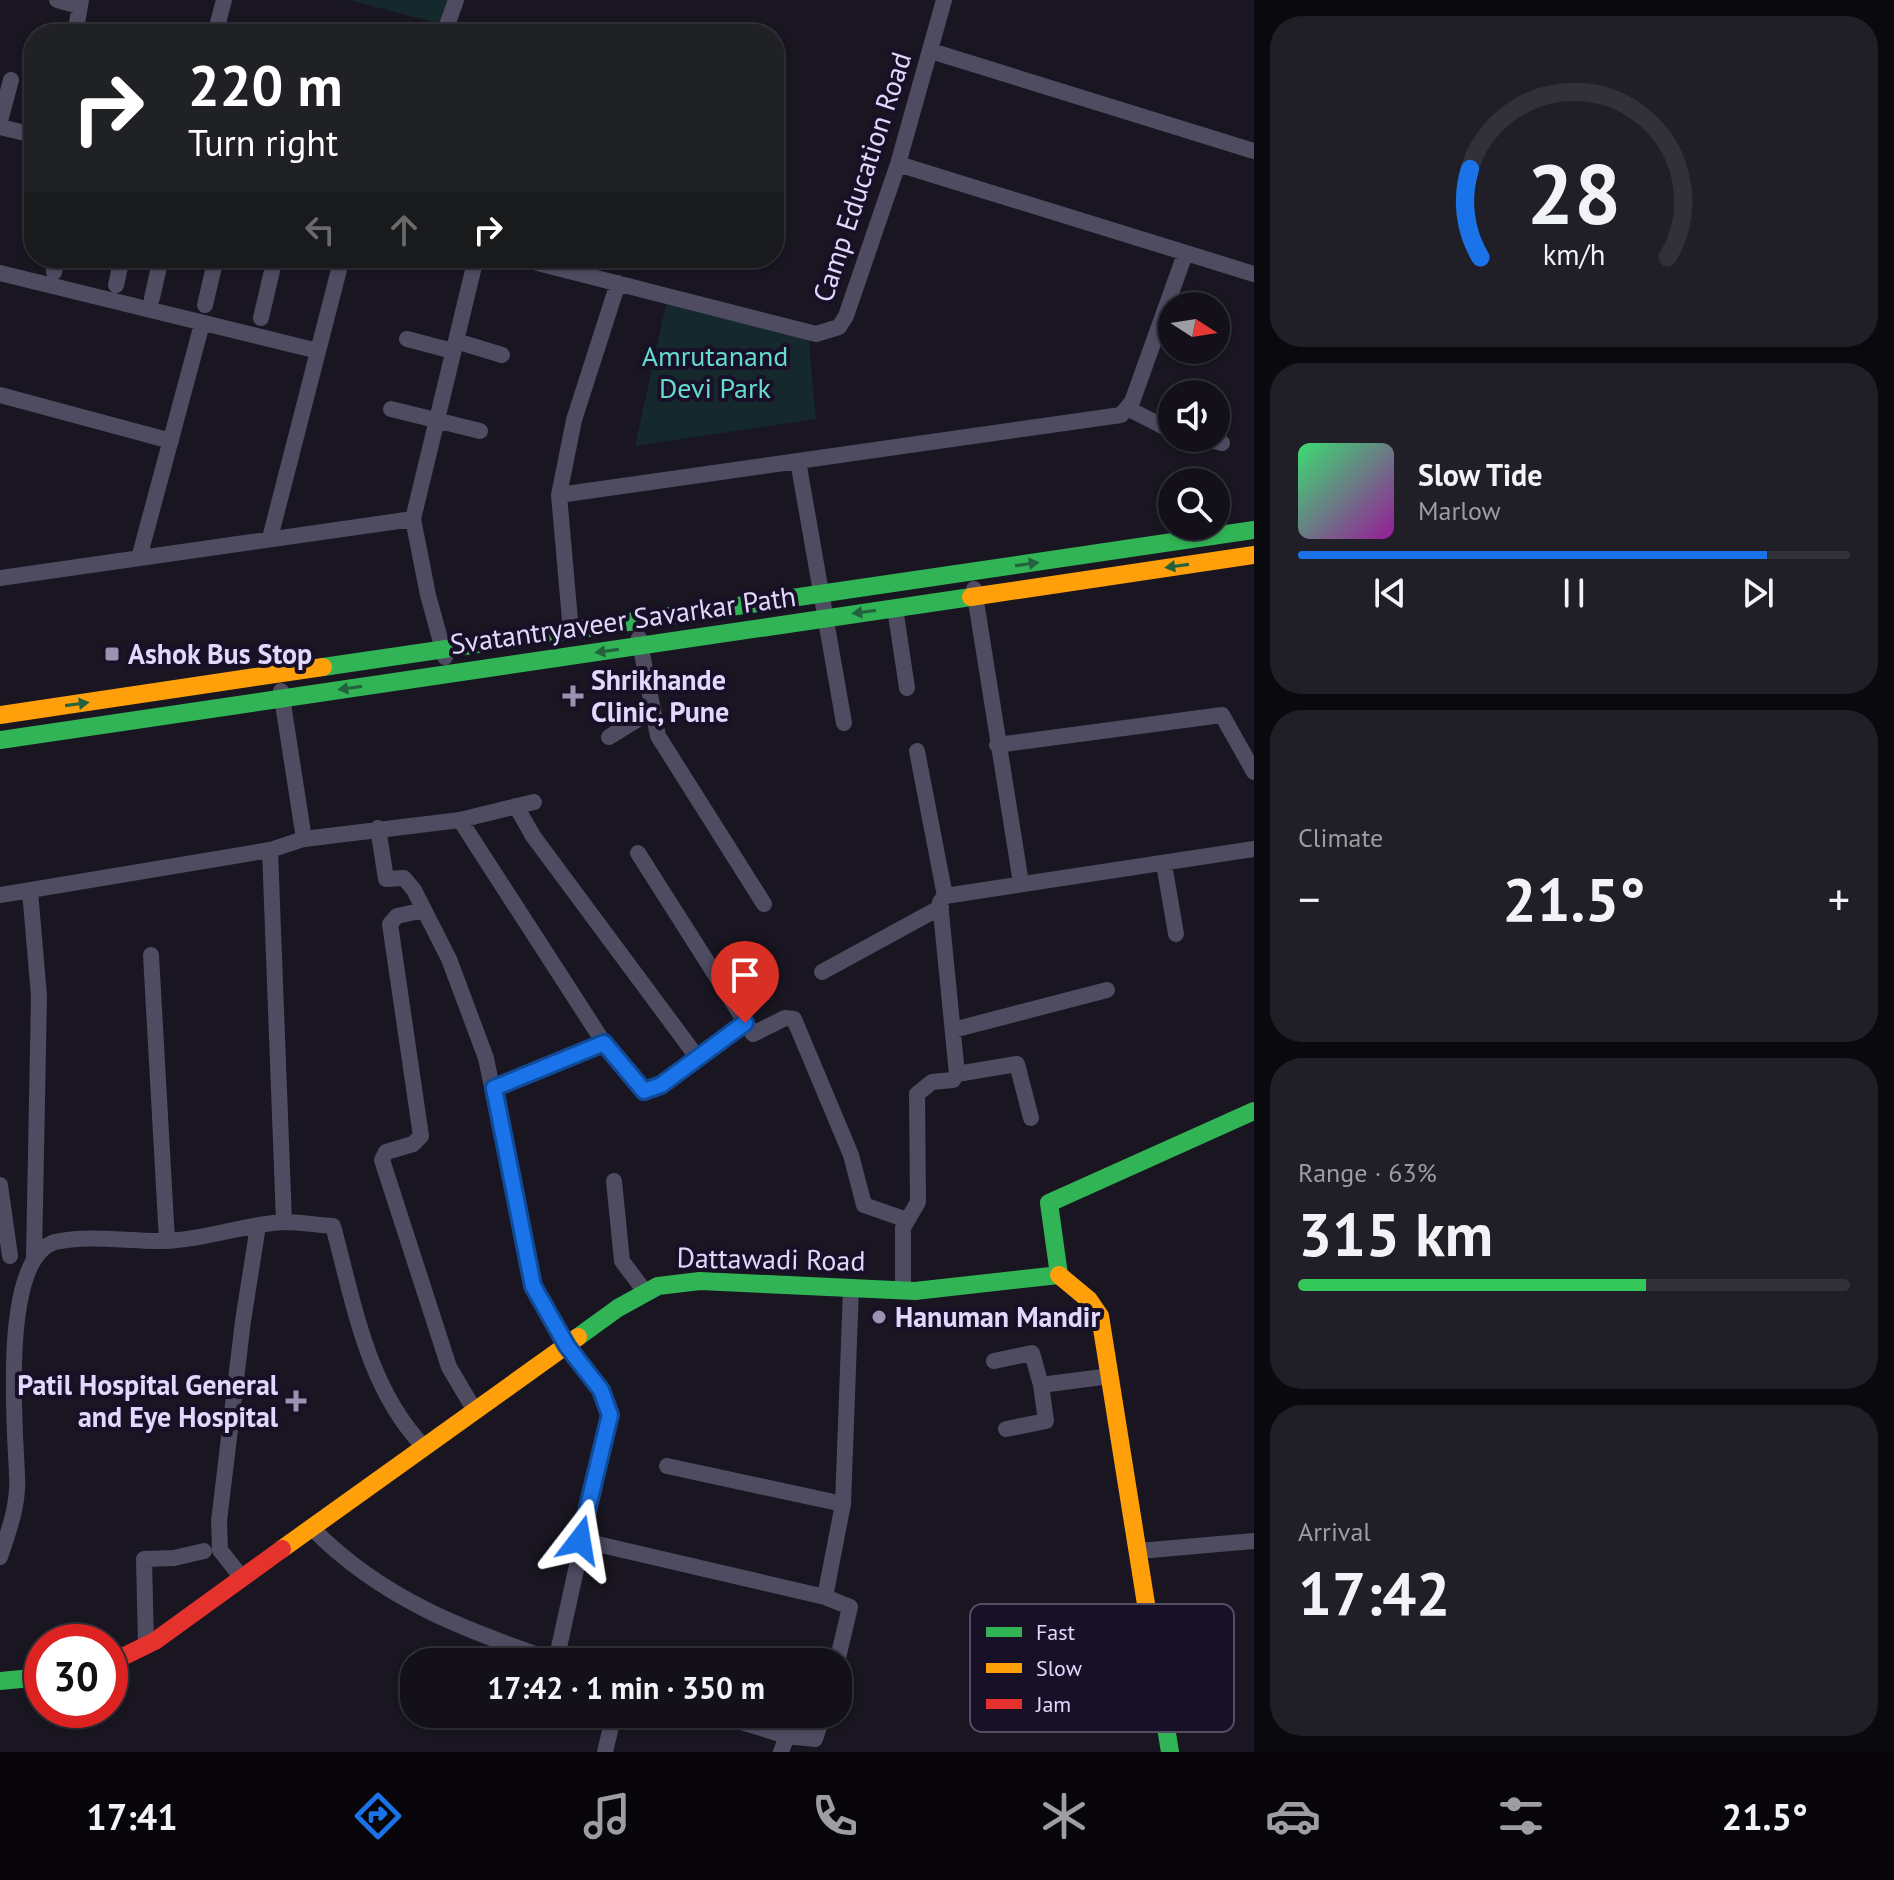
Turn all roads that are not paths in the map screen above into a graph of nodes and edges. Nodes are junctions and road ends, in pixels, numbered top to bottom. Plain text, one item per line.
1 (57, 0) edge
2 (224, 0) edge
3 (456, 0) edge
4 (944, 0) edge
5 (80, 3) edge
6 (77, 24) edge
7 (218, 24) edge
8 (448, 24) edge
9 (931, 51) junction
10 (11, 80) dead end
11 (0, 124) edge
12 (24, 132) edge
13 (1254, 151) edge
14 (898, 164) junction
15 (1185, 254) junction
16 (120, 268) edge
17 (159, 268) edge
18 (214, 268) edge
19 (273, 268) edge
20 (339, 268) edge
21 (474, 268) edge
22 (558, 268) edge
23 (0, 273) edge
24 (1254, 274) edge
25 (618, 283) junction
26 (116, 285) dead end
27 (152, 298) dead end
28 (205, 305) dead end
29 (261, 318) dead end
30 (202, 324) junction
31 (407, 339) dead end
32 (455, 346) junction
33 (318, 351) junction
34 (502, 355) dead end
35 (0, 395) edge
36 (1127, 408) junction
37 (391, 409) dead end
38 (436, 421) junction
39 (1158, 424) edge
40 (480, 431) dead end
41 (171, 441) junction
42 (798, 461) junction
43 (559, 495) junction
44 (413, 519) junction
45 (1254, 530) edge
46 (270, 538) junction
47 (1254, 555) edge
48 (139, 558) junction
49 (971, 572) junction
50 (0, 578) edge
51 (821, 594) junction
52 (975, 596) junction
53 (895, 608) junction
54 (824, 618) junction
55 (637, 621) junction
56 (571, 631) junction
57 (641, 646) junction
58 (444, 650) junction
59 (279, 674) junction
60 (448, 674) junction
61 (907, 688) dead end
62 (283, 698) junction
63 (653, 710) junction
64 (0, 715) edge
65 (844, 723) dead end
66 (609, 737) dead end
67 (0, 740) edge
68 (997, 745) junction
69 (917, 751) dead end
70 (1254, 772) edge
71 (534, 802) dead end
72 (516, 806) junction
73 (460, 820) junction
74 (378, 828) junction
75 (304, 839) junction
76 (1254, 849) edge
77 (270, 850) junction
78 (638, 853) dead end
79 (1164, 864) junction
80 (1021, 883) junction
81 (30, 891) junction
82 (0, 895) edge
83 (943, 901) junction
84 (764, 904) dead end
85 (424, 910) junction
86 (1176, 934) dead end
87 (151, 955) dead end
88 (822, 972) dead end
89 (1107, 990) dead end
90 (745, 1023) junction
91 (953, 1030) junction
92 (604, 1043) junction
93 (697, 1057) junction
94 (957, 1074) junction
95 (494, 1088) junction
96 (1254, 1111) edge
97 (1031, 1118) dead end
98 (614, 1181) dead end
99 (0, 1185) edge
100 (907, 1220) junction
101 (284, 1222) junction
102 (258, 1226) junction
103 (167, 1241) junction
104 (5, 1255) edge
105 (31, 1262) junction
106 (1059, 1275) junction
107 (851, 1288) junction
108 (903, 1291) junction
109 (646, 1293) junction
110 (567, 1346) junction
111 (5, 1360) edge
112 (994, 1361) dead end
113 (1110, 1376) junction
114 (1041, 1385) junction
115 (475, 1411) junction
116 (1006, 1429) dead end
117 (6, 1430) edge
118 (424, 1447) junction
119 (667, 1466) dead end
120 (843, 1504) junction
121 (312, 1528) junction
122 (580, 1540) junction
123 (1254, 1541) edge
124 (2, 1547) edge
125 (204, 1551) dead end
126 (1139, 1551) junction
127 (242, 1578) junction
128 (825, 1597) junction
129 (1147, 1604) edge
130 (146, 1645) junction
131 (525, 1648) edge
132 (560, 1648) edge
133 (840, 1648) edge
134 (128, 1654) edge
135 (24, 1679) edge
136 (0, 1681) edge
137 (611, 1728) edge
138 (747, 1728) edge
139 (819, 1728) edge
140 (1167, 1732) edge
141 (784, 1744) edge
142 (605, 1752) edge
143 (1170, 1752) edge

1 - 5 street
2 - 7 street
3 - 8 street
4 - 9 street, Camp Education Road
5 - 6 street
9 - 13 street
9 - 14 street, Camp Education Road
10 - 11 street
11 - 12 street
14 - 15 street
14 - 25 street, Camp Education Road
15 - 24 street
15 - 36 street
16 - 26 street
17 - 27 street
18 - 28 street
19 - 29 street
20 - 33 street
21 - 32 street
22 - 25 street, Camp Education Road
23 - 30 street
25 - 43 street
30 - 33 street
30 - 41 street
31 - 32 street
32 - 34 street
32 - 38 street
33 - 46 street
35 - 41 street
36 - 39 street
36 - 42 street
37 - 38 street
38 - 40 street
38 - 44 street
41 - 48 street
42 - 43 street
42 - 51 street
43 - 56 street
44 - 46 street
44 - 58 street
49 -> 45 main road, Svatantryaveer Savarkar Path
46 - 48 street
47 -> 52 main road, Svatantryaveer Savarkar Path
48 - 50 street
49 - 51 main road, Svatantryaveer Savarkar Path
49 - 52 street
51 - 54 street
51 - 55 main road, Svatantryaveer Savarkar Path
52 - 53 main road, Svatantryaveer Savarkar Path
52 - 68 street
53 -> 54 main road, Svatantryaveer Savarkar Path
53 - 61 street
54 - 57 main road, Svatantryaveer Savarkar Path
54 - 65 street
55 - 56 main road, Svatantryaveer Savarkar Path
55 - 57 street
56 - 58 main road, Svatantryaveer Savarkar Path
57 -> 60 main road, Svatantryaveer Savarkar Path
57 - 63 street
58 - 59 main road, Svatantryaveer Savarkar Path
58 - 60 street
59 - 62 street
64 -> 59 main road, Svatantryaveer Savarkar Path
60 -> 62 main road, Svatantryaveer Savarkar Path
62 - 67 main road, Svatantryaveer Savarkar Path
62 - 75 street
63 - 66 street
63 - 84 street
68 - 70 street
68 - 80 street
69 - 83 street
71 - 72 street
72 - 73 street
72 - 93 street
73 - 74 street
73 - 92 street
74 - 75 street
74 - 85 street
75 - 77 street
76 - 79 street
77 - 81 street
77 - 101 street
78 - 90 street
79 - 80 street
79 - 86 street
80 - 83 street
81 - 82 street
81 - 105 street
83 - 88 street
83 - 91 street
85 - 95 street
85 - 115 street
87 - 103 street
89 - 91 street
90 - 93 street
90 - 100 street
91 - 94 street
92 - 93 street
92 - 95 street
94 - 97 street
94 - 100 street
95 - 110 street
96 - 106 main road
98 - 109 street
99 - 104 street
100 - 108 street
101 - 102 street
101 - 118 street
102 - 103 street
102 - 127 street
103 - 105 street
104 - 105 street
105 - 111 street
106 - 108 main road, Dattawadi Road
106 - 113 main road
107 - 108 main road, Dattawadi Road
107 - 109 main road, Dattawadi Road
107 - 120 street
109 - 110 main road, Dattawadi Road
110 - 115 main road, Dattawadi Road
110 - 122 street
111 - 117 street
112 - 114 street
113 - 114 street
113 - 126 main road
114 - 116 street
115 - 118 main road, Dattawadi Road
117 - 124 street
118 - 121 main road, Dattawadi Road
119 - 120 street
120 - 128 street
121 - 127 main road, Dattawadi Road
121 - 131 street
122 - 128 street
122 - 132 street
123 - 126 street
125 - 130 street
126 - 129 main road
127 - 130 main road, Dattawadi Road
128 - 133 street
130 - 134 main road, Dattawadi Road
135 - 136 main road
137 - 142 street
138 - 141 street
139 - 141 street
140 - 143 main road

